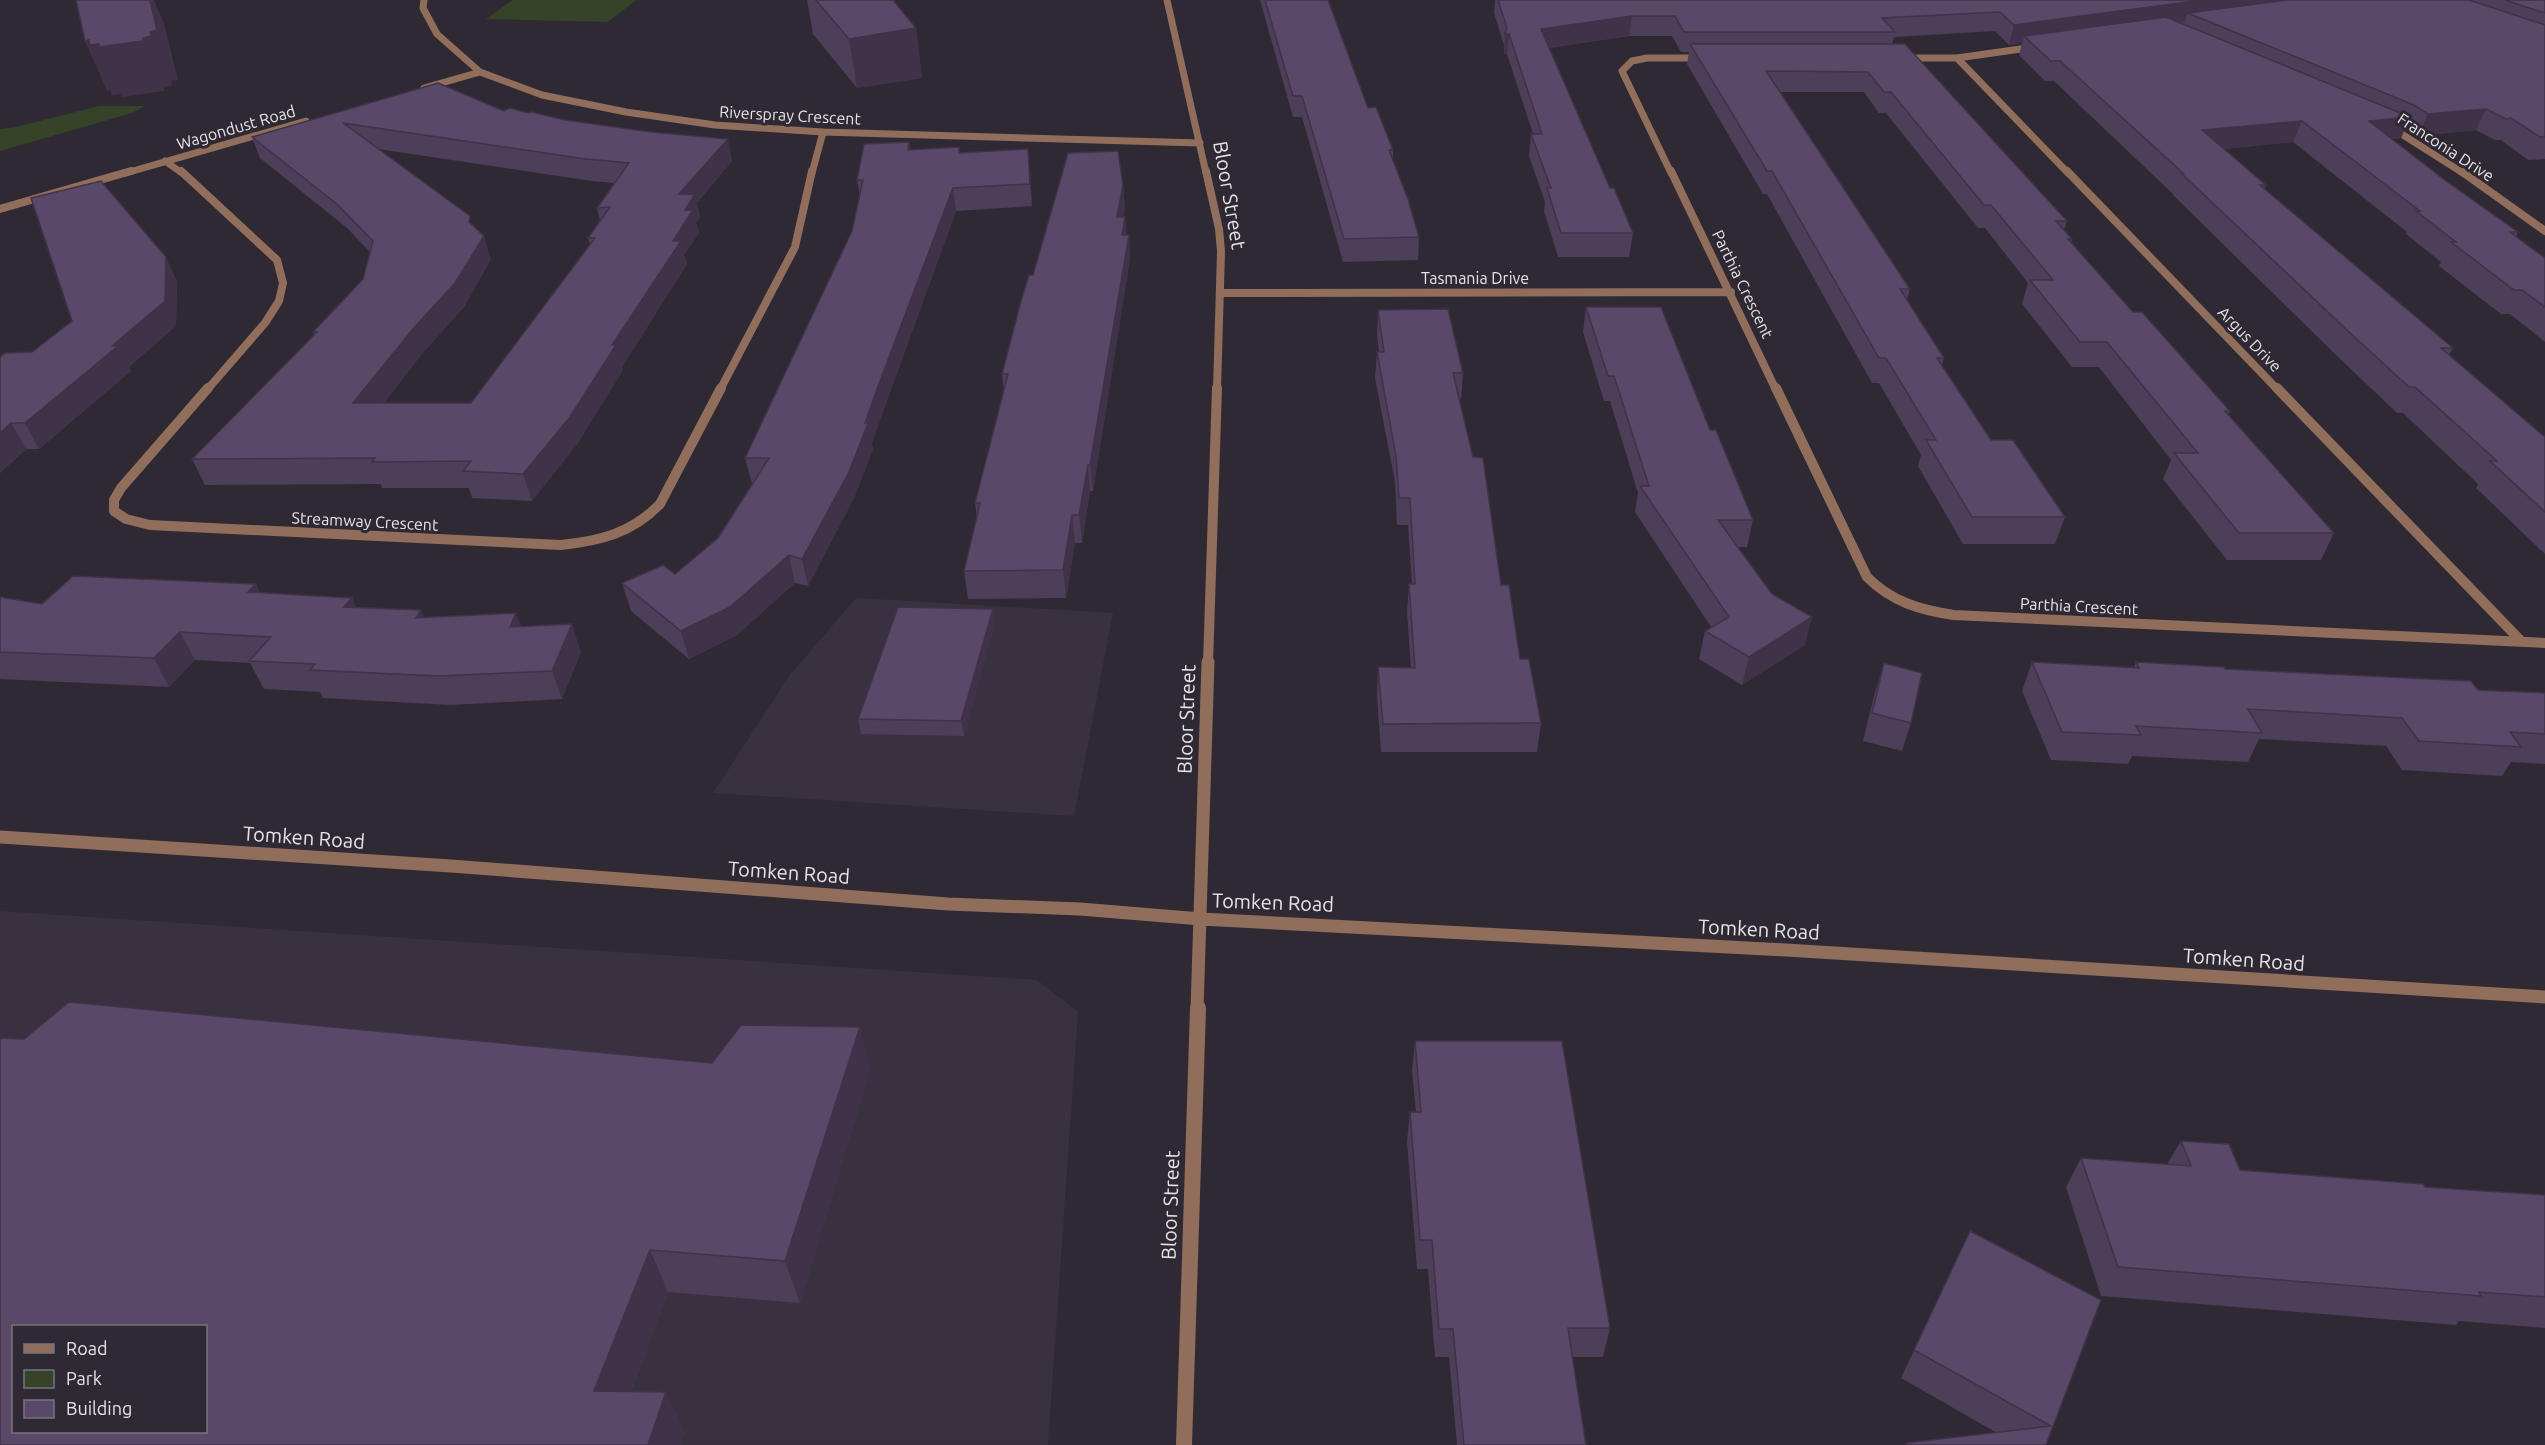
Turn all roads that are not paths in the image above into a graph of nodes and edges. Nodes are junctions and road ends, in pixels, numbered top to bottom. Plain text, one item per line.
1 (423, 0) edge
2 (1167, 0) edge
3 (2046, 46) edge
4 (1718, 58) edge
5 (1897, 58) edge
6 (1957, 58) junction
7 (480, 72) junction
8 (414, 91) edge
9 (312, 120) edge
10 (2384, 124) edge
11 (823, 132) junction
12 (1200, 143) junction
13 (165, 161) junction
14 (0, 209) edge
15 (2545, 231) edge
16 (1731, 292) junction
17 (1220, 293) junction
18 (2521, 641) junction
19 (2545, 643) edge
20 (0, 837) edge
21 (1201, 919) junction
22 (2545, 997) edge
23 (1184, 1445) edge

1 - 7 street, Riverspray Crescent
2 - 12 street, Bloor Street
3 - 6 street
4 - 16 street, Parthia Crescent
5 - 6 street
6 - 18 street, Argus Drive
7 - 8 street
7 - 11 street, Riverspray Crescent
9 - 13 street, Wagondust Road
10 - 15 street, Franconia Drive
11 - 12 street, Riverspray Crescent
11 - 13 street, Streamway Crescent
12 - 17 street, Bloor Street
13 - 14 street, Wagondust Road
16 - 17 street, Tasmania Drive
16 - 18 street, Parthia Crescent
17 - 21 street, Bloor Street
18 - 19 street, Parthia Crescent
20 - 21 street, Tomken Road
21 - 22 street, Tomken Road
21 - 23 street, Bloor Street

